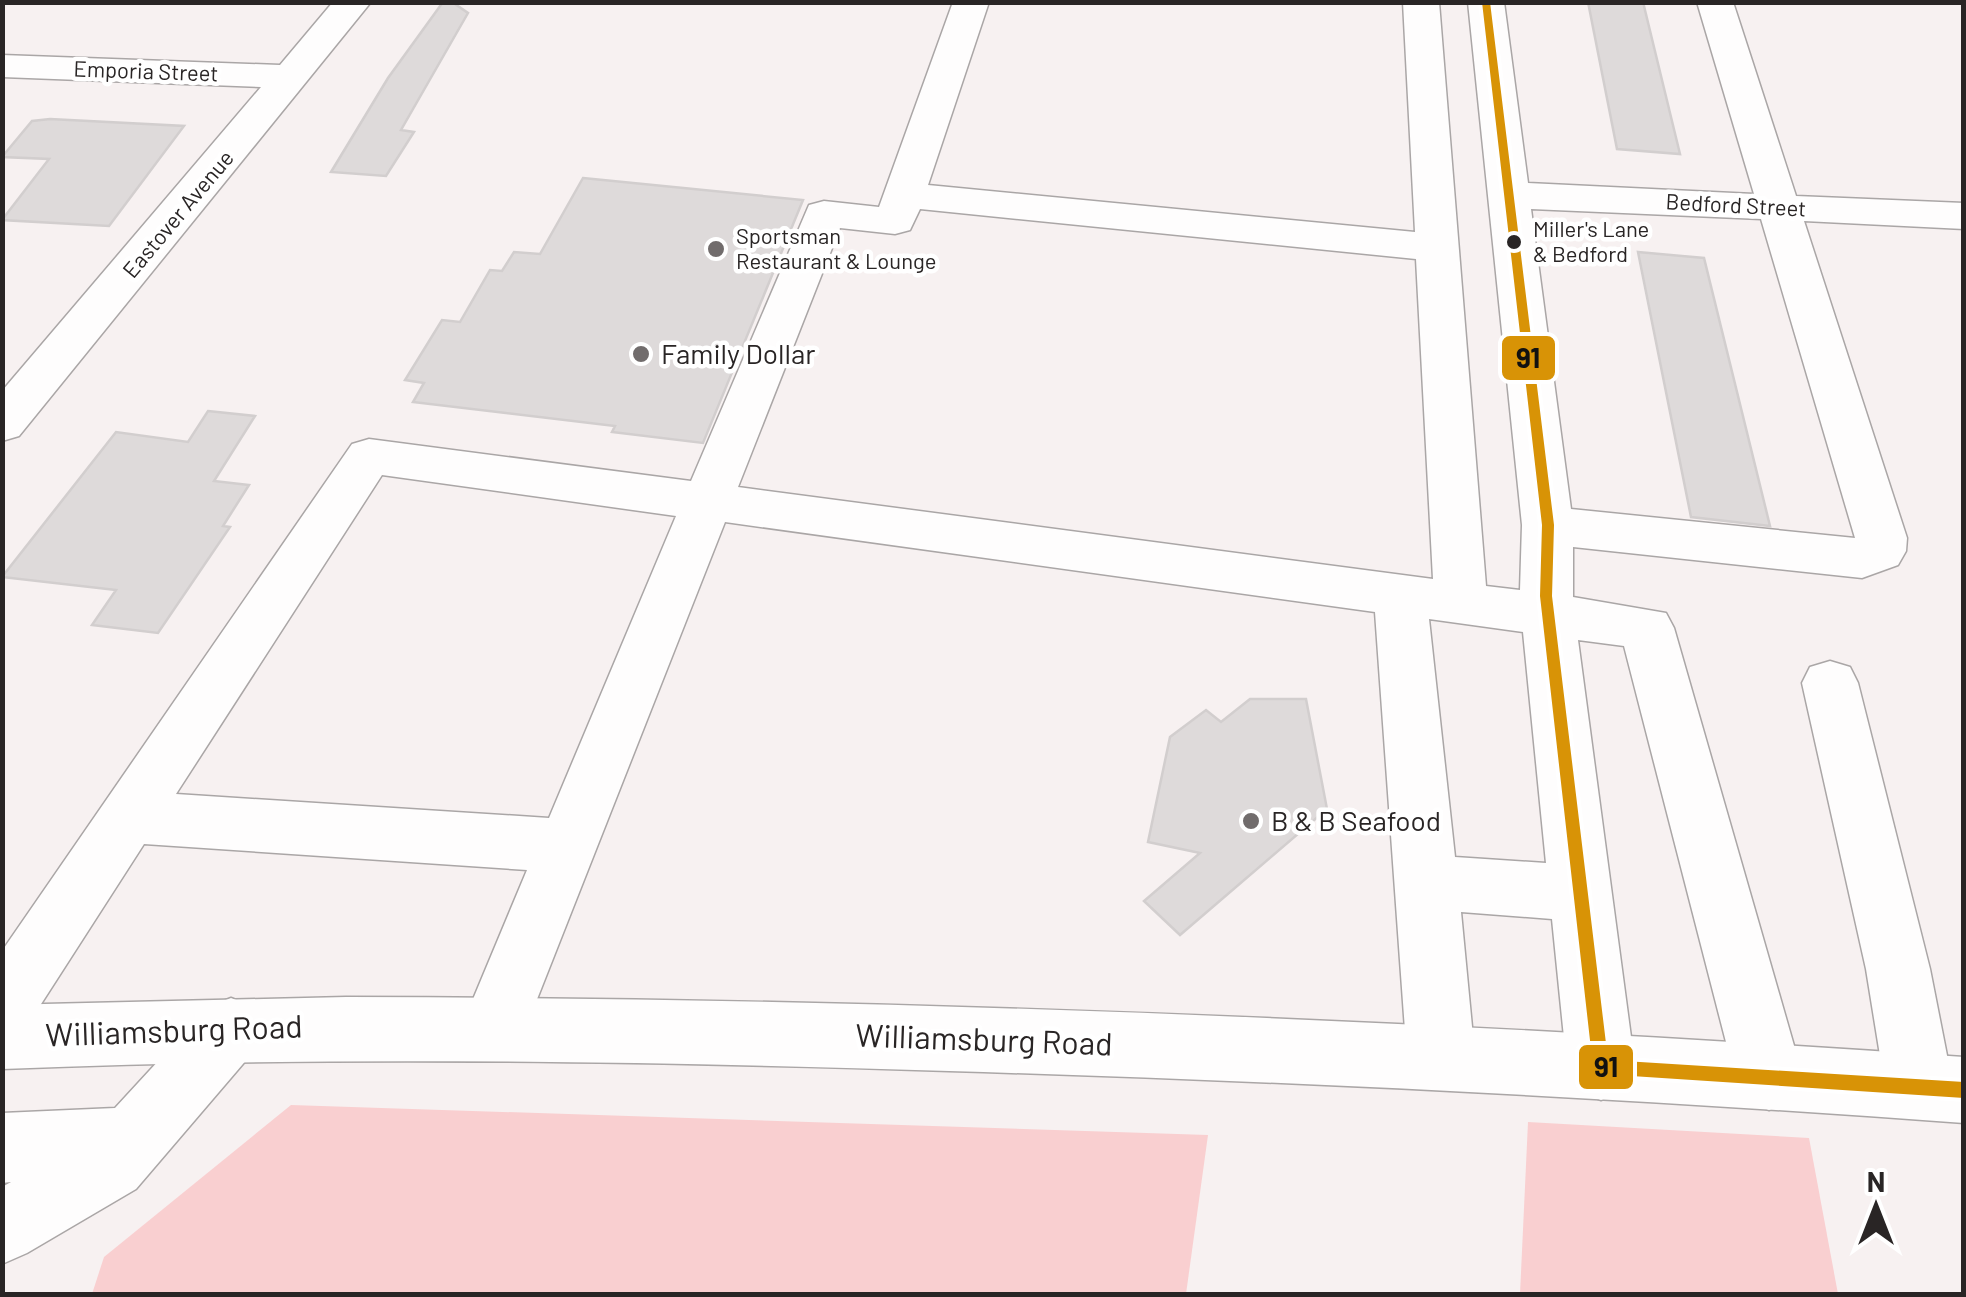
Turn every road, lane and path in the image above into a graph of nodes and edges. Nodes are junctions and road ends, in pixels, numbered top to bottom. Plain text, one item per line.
1 (354, 2) edge
2 (971, 2) edge
3 (1421, 2) edge
4 (1486, 2) edge
5 (1715, 2) edge
6 (2, 66) edge
7 (290, 77) junction
8 (904, 194) junction
9 (1508, 194) junction
10 (1776, 207) junction
11 (1964, 216) edge
12 (1437, 248) junction
13 (2, 424) edge
14 (712, 499) junction
15 (1548, 526) junction
16 (1400, 596) junction
17 (1461, 604) junction
18 (1548, 616) junction
19 (1830, 683) dead end
20 (128, 817) junction
21 (568, 846) junction
22 (1427, 882) junction
23 (1581, 893) junction
24 (2, 1007) edge
25 (494, 1028) junction
26 (231, 1029) junction
27 (2, 1037) edge
28 (1441, 1058) junction
29 (1600, 1067) junction
30 (1769, 1077) junction
31 (1941, 1088) edge
32 (129, 1142) junction
33 (2, 1148) edge
34 (2, 1228) edge

1 - 7 street, Eastover Avenue
2 - 8 street
3 - 12 street
4 - 9 street
5 - 10 street
6 - 7 street, Emporia Street
7 - 13 street, Eastover Avenue
8 - 12 street
8 - 14 street
9 - 10 street, Bedford Street
9 - 15 street
10 - 11 street, Bedford Street
10 - 15 street
12 - 17 street
14 - 16 street
14 - 20 street
14 - 21 street
15 - 18 street
16 - 17 street
16 - 22 street
17 - 18 street
18 - 23 street
18 - 30 street
19 - 31 street
20 - 21 street
20 - 24 street
21 - 25 street
22 - 23 street
22 - 28 street
23 - 29 street
25 - 26 street, Williamsburg Road
25 - 28 street, Williamsburg Road
26 - 27 street, Williamsburg Road
26 - 32 street
28 - 29 street, Williamsburg Road
29 - 30 street, Williamsburg Road
30 - 31 street, Williamsburg Road
32 - 33 street
32 - 34 street

